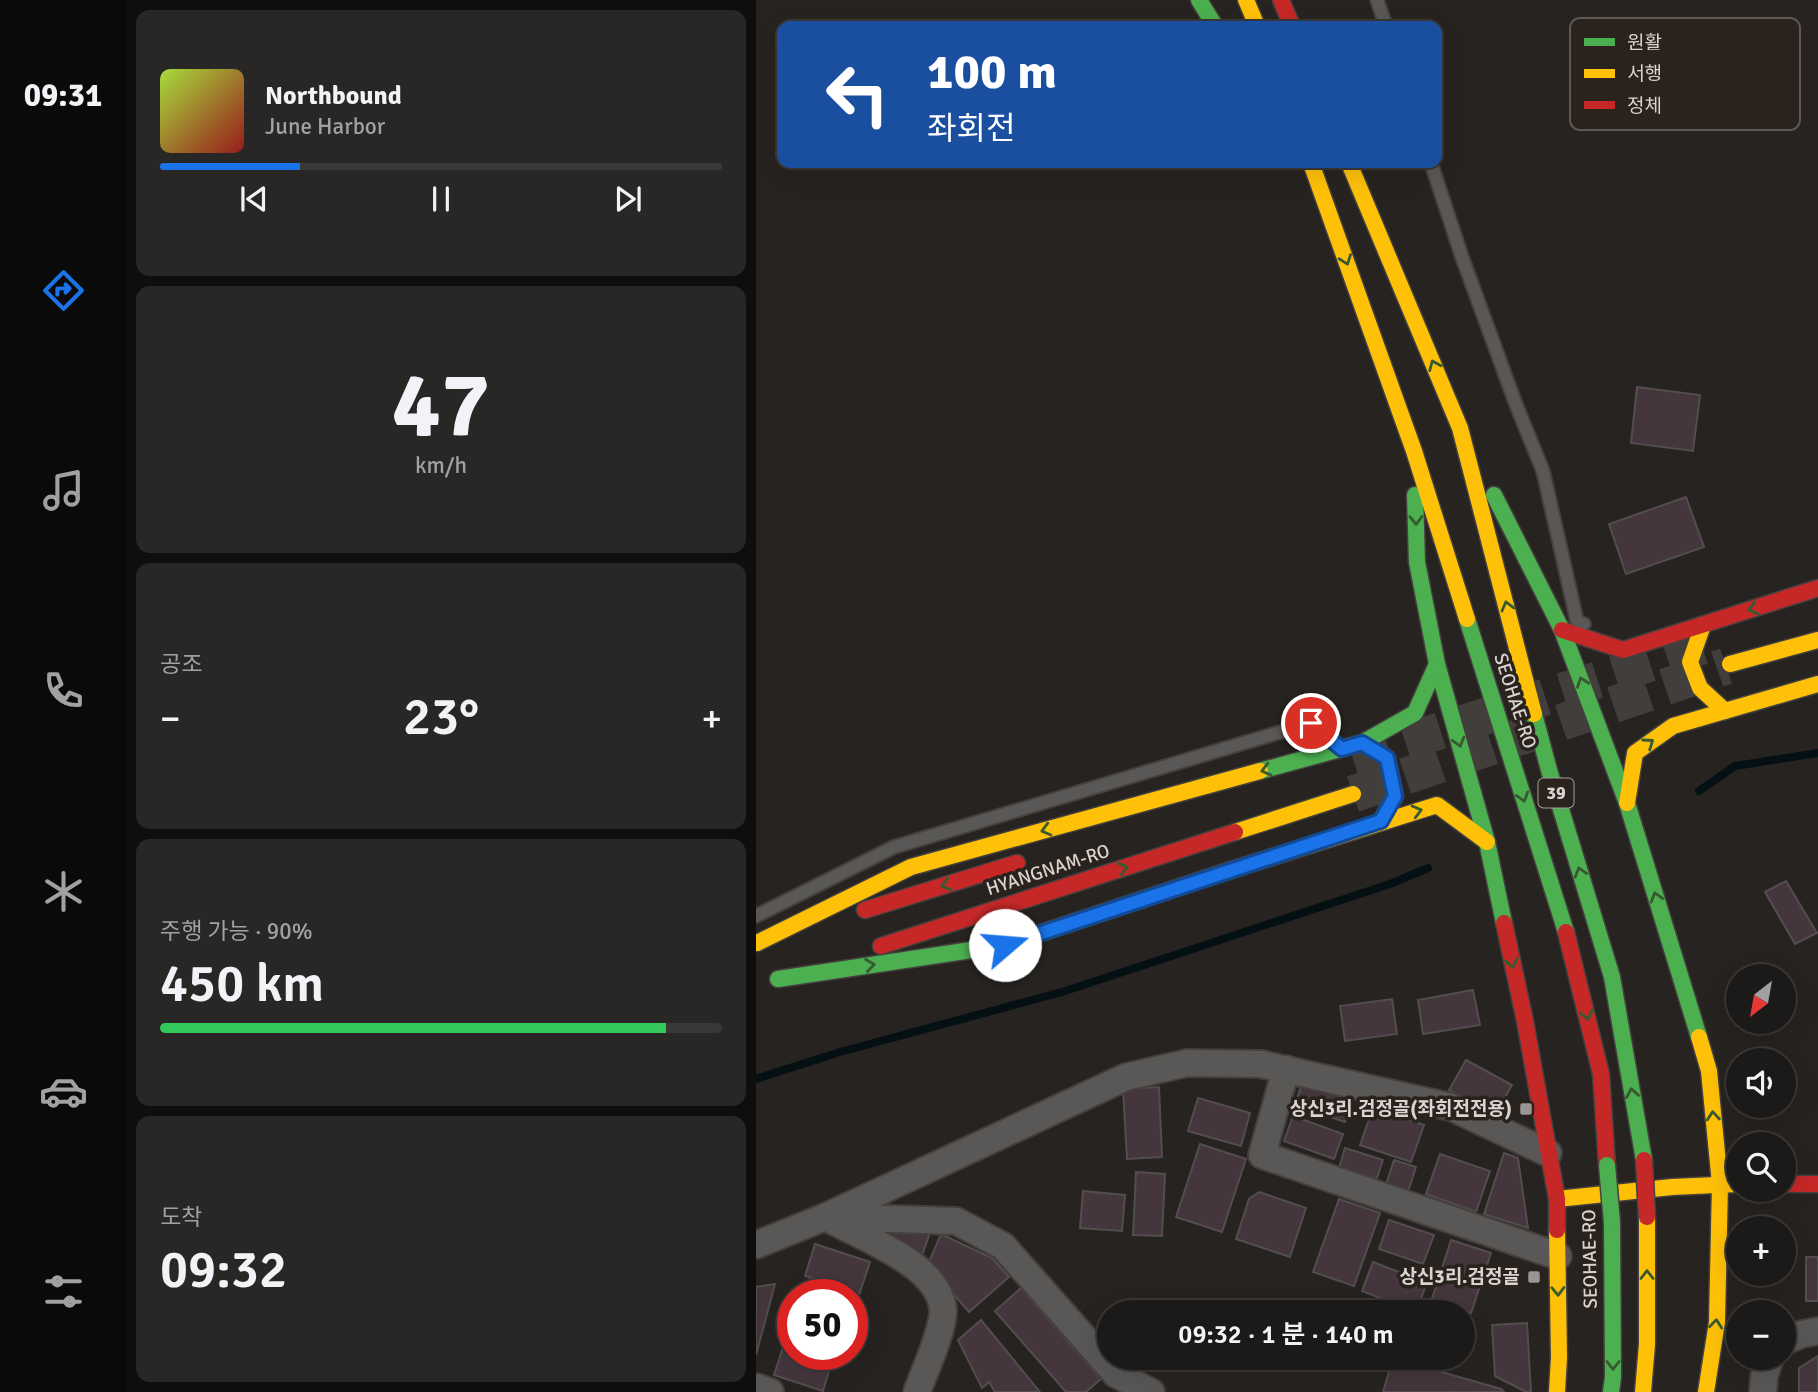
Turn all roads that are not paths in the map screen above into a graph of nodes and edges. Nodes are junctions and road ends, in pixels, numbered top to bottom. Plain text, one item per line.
1 (1199, 0) edge
2 (1246, 0) edge
3 (1281, 0) edge
4 (1377, 0) edge
5 (1211, 21) edge
6 (1255, 21) edge
7 (1290, 21) edge
8 (1384, 21) edge
9 (1303, 168) edge
10 (1313, 168) edge
11 (1351, 168) edge
12 (1433, 168) edge
13 (1322, 196) junction
14 (1460, 428) junction
15 (1414, 451) junction
16 (1818, 575) edge
17 (1818, 588) edge
18 (1664, 623) dead end
19 (1588, 625) junction
20 (1703, 625) junction
21 (1562, 630) junction
22 (1620, 636) dead end
23 (1818, 640) edge
24 (1600, 643) junction
25 (1437, 664) junction
26 (1730, 664) tunnel mouth
27 (1818, 684) edge
28 (1725, 711) junction
29 (1362, 743) junction
30 (1340, 756) junction
31 (1286, 780) dead end
32 (1353, 794) tunnel mouth
33 (1627, 803) junction
34 (1381, 821) junction
35 (1487, 842) junction
36 (1035, 858) dead end
37 (756, 916) edge
38 (757, 943) edge
39 (1286, 1069) junction
40 (1548, 1153) junction
41 (1720, 1184) junction
42 (1726, 1184) edge
43 (1796, 1184) edge
44 (1818, 1184) edge
45 (1557, 1199) junction
46 (825, 1217) junction
47 (756, 1245) edge
48 (1558, 1256) junction
49 (1818, 1331) edge
50 (1796, 1337) edge
51 (1766, 1370) edge
52 (756, 1387) edge
53 (770, 1392) edge
54 (916, 1392) edge
55 (1151, 1392) edge
56 (1557, 1392) edge
57 (1611, 1392) edge
58 (1643, 1392) edge
59 (1706, 1392) edge
60 (1763, 1392) edge

1 - 5 main road
2 - 6 main road
3 - 7 main road
4 - 8 lane
9 - 13 main road
10 - 13 main road, SEOHAE-RO / 39
14 -> 11 main road, SEOHAE-RO / 39
12 - 19 lane
13 -> 15 main road, SEOHAE-RO / 39
14 - 21 main road
58 -> 14 main road, SEOHAE-RO / 39, bridge
15 -> 25 main road
15 -> 57 main road, SEOHAE-RO / 39, bridge
16 - 18 lane
17 -> 20 main road
19 - 22 lane
19 - 24 lane
20 - 24 main road
20 - 28 main road
21 - 24 main road
33 -> 21 main road
23 - 26 main road
25 - 29 main road
25 -> 35 main road
27 - 28 main road
33 -> 28 main road
29 - 30 main road
29 - 34 main road
30 - 31 main road
30 - 37 lane
30 -> 38 main road
32 - 34 main road, HYANGNAM-RO
41 -> 33 main road
34 -> 35 main road
35 -> 40 main road
36 -> 38 main road, HYANGNAM-RO
39 - 40 street
39 - 46 street
39 - 48 street
40 - 45 main road
41 - 42 main road
41 - 45 main road
59 -> 41 main road
43 - 44 main road
45 - 48 main road
46 - 47 street
46 - 54 street
46 - 55 street
48 -> 56 main road
49 - 50 street
51 - 60 street
52 - 53 street

